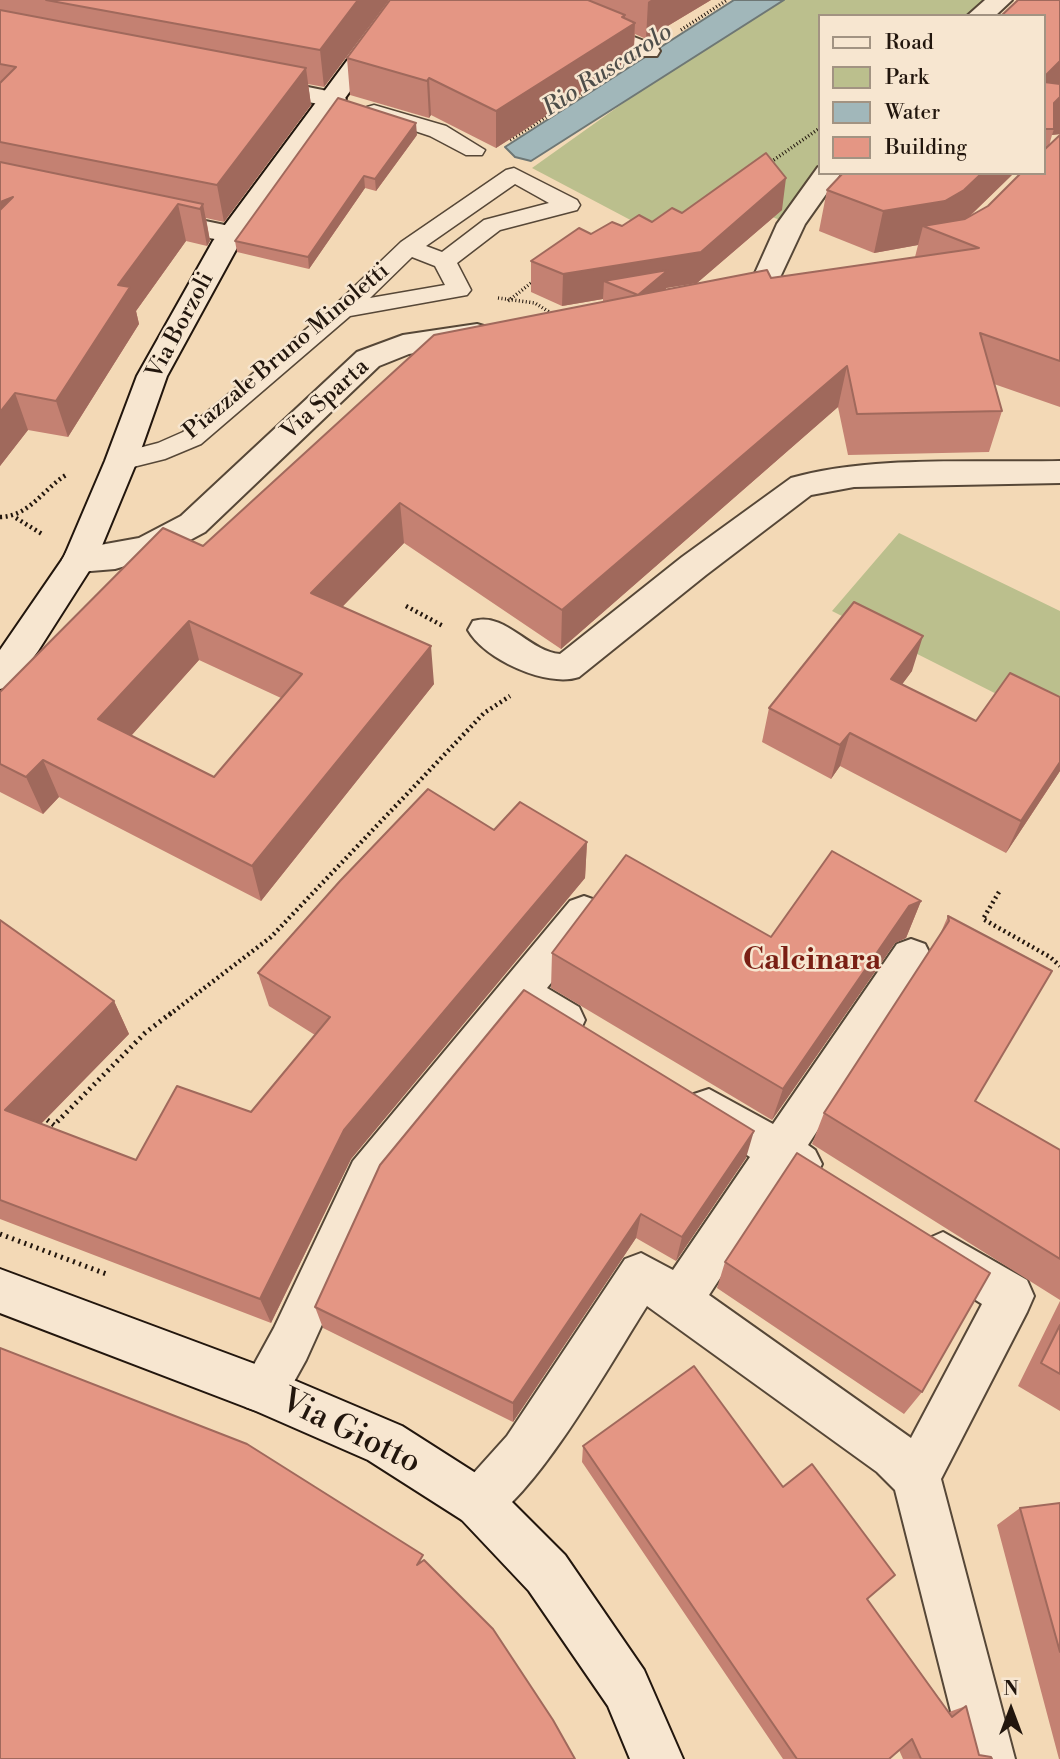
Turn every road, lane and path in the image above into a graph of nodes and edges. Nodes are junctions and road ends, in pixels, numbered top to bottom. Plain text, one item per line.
1 (404, 0) edge
2 (727, 0) edge
3 (1000, 0) edge
4 (530, 2) edge
5 (982, 14) edge
6 (649, 51) junction
7 (239, 81) edge
8 (333, 99) junction
9 (818, 129) edge
10 (474, 150) joint
11 (766, 165) edge
12 (826, 175) edge
13 (130, 214) edge
14 (233, 235) junction
15 (409, 247) junction
16 (444, 261) junction
17 (541, 276) edge
18 (765, 282) edge
19 (524, 300) dead end
20 (508, 301) dead end
21 (343, 310) junction
22 (558, 320) joint
23 (121, 461) junction
24 (1060, 471) edge
25 (0, 517) edge
26 (79, 560) junction
27 (485, 630) dead end
28 (567, 668) junction
29 (0, 676) edge
30 (602, 890) edge
31 (999, 892) dead end
32 (911, 956) edge
33 (1060, 966) edge
34 (519, 993) junction
35 (602, 1043) edge
36 (673, 1086) edge
37 (32, 1108) edge
38 (779, 1151) junction
39 (837, 1187) edge
40 (907, 1231) edge
41 (0, 1291) edge
42 (679, 1301) junction
43 (263, 1391) junction
44 (916, 1477) junction
45 (479, 1503) junction
46 (657, 1759) edge
47 (989, 1759) edge

1 - 8 street, Via Borzoli
2 - 6 path
3 - 5 street
4 - 6 street
6 - 10 path
7 - 8 street
8 - 10 lane
8 - 14 street, Via Borzoli
9 - 11 path
12 - 18 street
13 - 14 street
14 - 23 street, Via Borzoli
15 - 16 lane, Piazzale Bruno Minoletti
15 - 16 lane, Piazzale Bruno Minoletti
15 - 21 lane, Piazzale Bruno Minoletti
16 - 21 lane
17 - 20 path
19 - 22 path
21 - 23 lane, Piazzale Bruno Minoletti
22 - 26 street, Via Sparta
23 - 25 path
23 - 26 street, Via Borzoli
24 - 28 street
26 - 29 street, Via Borzoli
27 - 28 street
28 - 37 path
30 - 34 street
31 - 33 path
32 - 38 street
34 - 35 street
34 - 43 street
36 - 38 street
38 - 39 street
38 - 42 street
40 - 44 street
41 - 43 street, Via Giotto
42 - 44 street
42 - 45 street
43 - 45 street, Via Giotto
44 - 47 street
45 - 46 street, Via Giotto

